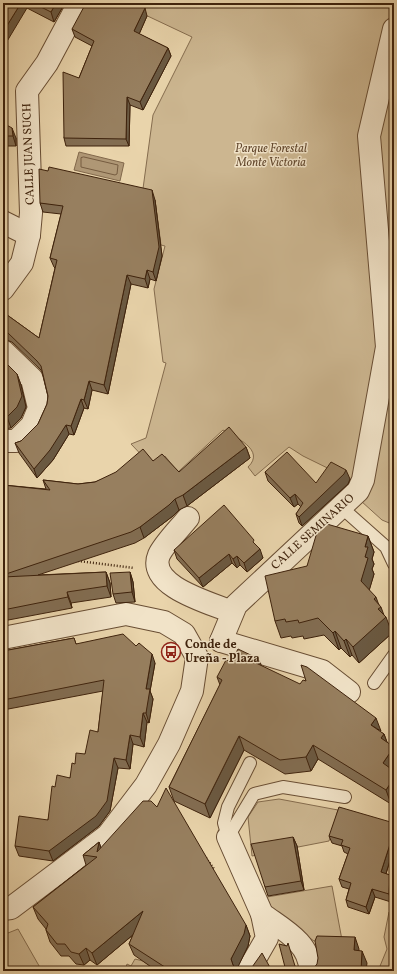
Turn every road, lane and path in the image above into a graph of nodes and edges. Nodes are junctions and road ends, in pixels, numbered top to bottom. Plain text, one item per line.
1 (79, 3) edge
2 (394, 29) edge
3 (3, 222) edge
4 (29, 236) junction
5 (3, 289) edge
6 (3, 351) edge
7 (3, 441) edge
8 (341, 507) junction
9 (188, 518) dead end
10 (159, 554) junction
11 (74, 560) edge
12 (394, 564) edge
13 (232, 612) junction
14 (3, 638) edge
15 (220, 641) junction
16 (394, 655) edge
17 (197, 657) junction
18 (374, 683) dead end
19 (349, 692) dead end
20 (250, 763) dead end
21 (346, 797) dead end
22 (228, 836) junction
23 (203, 855) edge
24 (214, 870) edge
25 (3, 909) edge
26 (262, 914) junction
27 (248, 971) edge
28 (310, 971) edge

1 - 4 street, CALLE JUAN SUCH
2 - 8 street, CALLE SEMINARIO
3 - 4 street
4 - 5 street, CALLE JUAN SUCH
6 - 7 street
8 - 12 lane
8 - 13 street, CALLE SEMINARIO
9 - 10 street
10 - 11 path
10 - 13 street
13 - 15 street, CALLE SEMINARIO
14 - 17 street
15 - 17 street
15 - 19 street
16 - 18 lane
17 - 25 street
20 - 22 lane
21 - 22 lane
22 - 26 street
23 - 24 path
26 - 27 street
26 - 28 street

